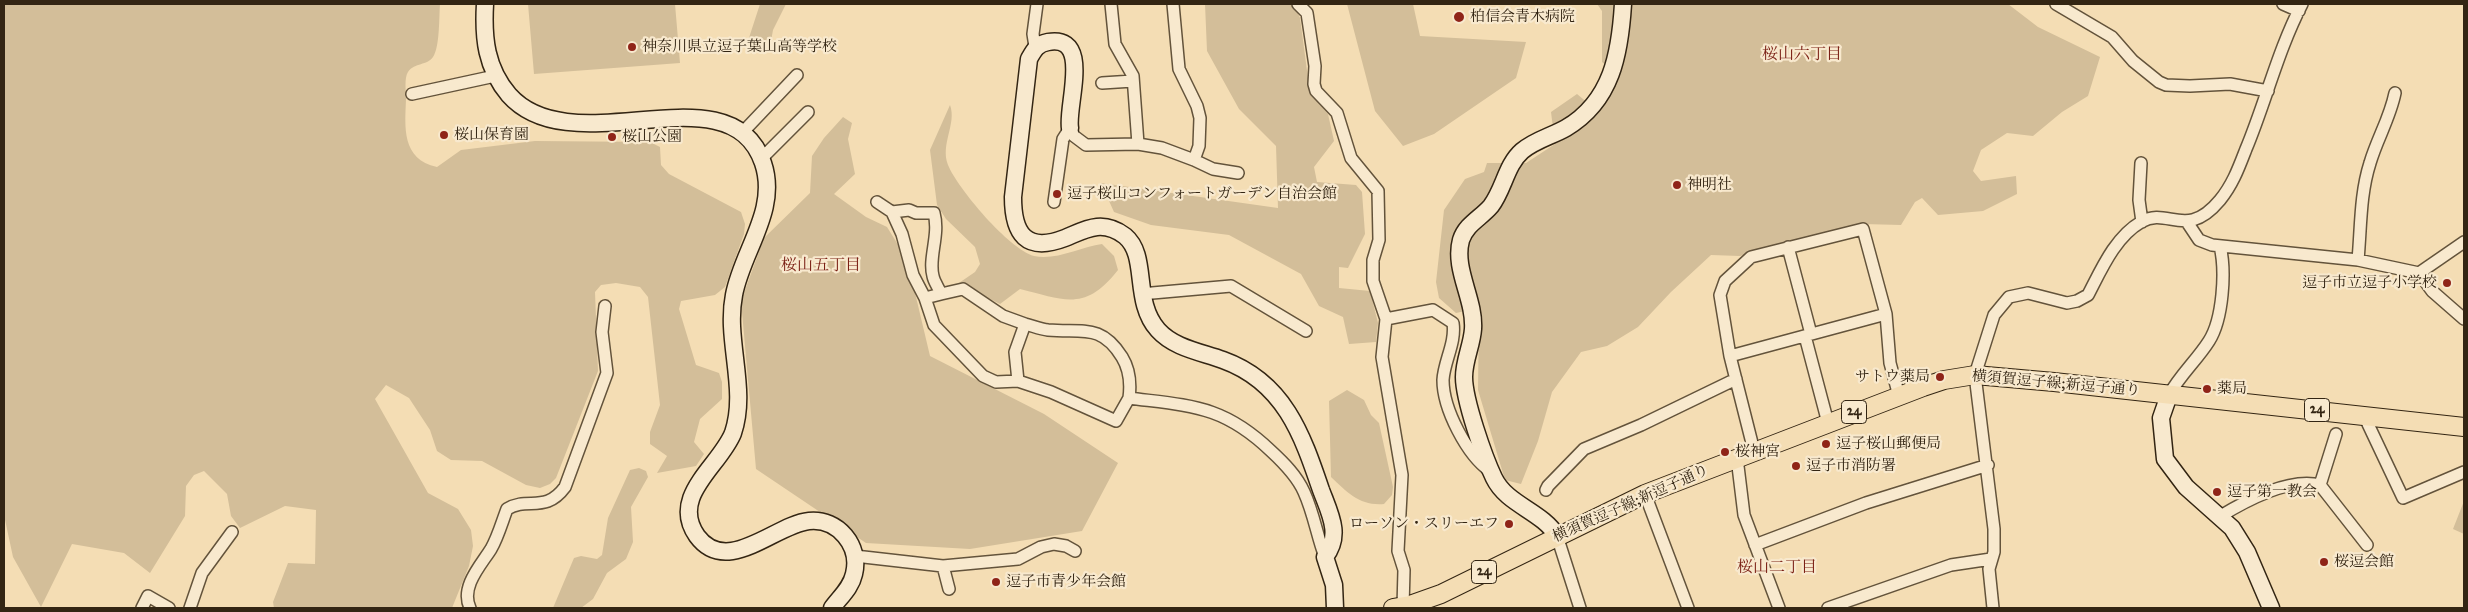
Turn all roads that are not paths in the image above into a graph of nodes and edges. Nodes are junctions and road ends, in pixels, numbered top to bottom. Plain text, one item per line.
1 (485, 4) edge
2 (1036, 4) edge
3 (1111, 4) edge
4 (1173, 4) edge
5 (1298, 4) edge
6 (1623, 4) edge
7 (2056, 4) edge
8 (2283, 4) edge
9 (2300, 7) edge
10 (1035, 47) junction
11 (797, 75) dead end
12 (495, 76) junction
13 (1133, 81) junction
14 (1102, 83) dead end
15 (2268, 91) junction
16 (2395, 93) dead end
17 (412, 94) dead end
18 (808, 112) dead end
19 (1070, 128) junction
20 (742, 133) junction
21 (1138, 144) junction
22 (762, 159) junction
23 (1194, 160) junction
24 (2141, 163) dead end
25 (1238, 173) dead end
26 (877, 202) dead end
27 (1054, 202) dead end
28 (892, 212) junction
29 (2142, 222) junction
30 (2186, 222) junction
31 (2464, 242) edge
32 (2220, 246) junction
33 (1788, 247) junction
34 (2358, 260) junction
35 (2419, 273) junction
36 (941, 294) junction
37 (1142, 294) junction
38 (925, 298) junction
39 (605, 306) dead end
40 (1886, 314) junction
41 (2464, 318) edge
42 (1386, 319) junction
43 (1025, 324) junction
44 (1306, 331) dead end
45 (1808, 335) junction
46 (1730, 356) junction
47 (1974, 375) junction
48 (1736, 379) junction
49 (1018, 381) junction
50 (2169, 395) junction
51 (1899, 396) junction
52 (1128, 398) junction
53 (2368, 415) junction
54 (1828, 423) junction
55 (2464, 427) edge
56 (2336, 434) dead end
57 (1754, 450) junction
58 (1737, 458) junction
59 (1988, 465) junction
60 (1492, 472) junction
61 (2464, 472) edge
62 (2320, 485) junction
63 (1546, 490) dead end
64 (1645, 494) junction
65 (2219, 517) junction
66 (232, 532) dead end
67 (1558, 536) junction
68 (1755, 545) junction
69 (2367, 545) dead end
70 (1075, 551) dead end
71 (855, 556) junction
72 (1325, 557) junction
73 (1991, 559) junction
74 (943, 566) junction
75 (949, 589) dead end
76 (1404, 607) edge
77 (142, 608) edge
78 (169, 608) edge
79 (190, 608) edge
80 (470, 608) edge
81 (832, 608) edge
82 (1335, 608) edge
83 (1580, 608) edge
84 (1688, 608) edge
85 (1779, 608) edge
86 (1828, 608) edge
87 (1993, 608) edge
88 (2271, 608) edge

1 - 12 street
2 - 10 street
3 - 13 street
4 - 23 street
5 - 42 street
6 - 60 street
7 - 15 street
8 - 9 street
9 - 15 street
10 - 19 street
10 - 37 street
11 - 20 street
12 - 17 street
12 - 20 street
13 - 14 street
13 - 21 street
15 - 30 street
16 - 34 street
18 - 22 street
19 - 21 street
19 - 27 street
20 - 22 street
21 - 23 street
22 - 71 street
23 - 25 street
24 - 29 street
26 - 28 street
28 - 36 street
28 - 38 street
29 - 30 street
29 - 47 street
30 - 32 street
31 - 35 street
32 - 34 street
32 - 50 street
33 - 40 street
33 - 45 street
33 - 46 street
34 - 35 street
35 - 41 street
36 - 38 street
36 - 43 street
37 - 44 street
37 - 72 street
38 - 49 street
39 - 80 street
40 - 45 street
40 - 51 street
42 - 60 street
42 - 76 street
43 - 49 street
43 - 52 street
45 - 46 street
45 - 54 street
46 - 48 street
47 - 50 main road, 横須賀逗子線;新逗子通り / 24
47 - 51 main road, 横須賀逗子線;新逗子通り / 24
47 - 59 street
48 - 57 street
48 - 63 street
49 - 52 street
50 - 53 main road, 横須賀逗子線;新逗子通り / 24
50 - 65 street
51 - 54 main road, 横須賀逗子線;新逗子通り / 24
52 - 72 street
53 - 55 main road, 横須賀逗子線;新逗子通り / 24
53 - 61 street
54 - 57 main road, 横須賀逗子線;新逗子通り / 24
56 - 62 street
57 - 58 main road, 横須賀逗子線;新逗子通り / 24
58 - 64 main road, 横須賀逗子線;新逗子通り / 24
58 - 68 street
59 - 68 street
59 - 73 street
60 - 67 street
62 - 65 street
62 - 69 street
64 - 67 main road, 横須賀逗子線;新逗子通り / 24
64 - 84 street
65 - 88 street
66 - 79 street
67 - 76 main road, 横須賀逗子線;新逗子通り / 24
67 - 83 street
68 - 85 street
70 - 74 street
71 - 74 street
71 - 81 street
72 - 82 street
73 - 86 street
73 - 87 street
74 - 75 street
77 - 78 street

